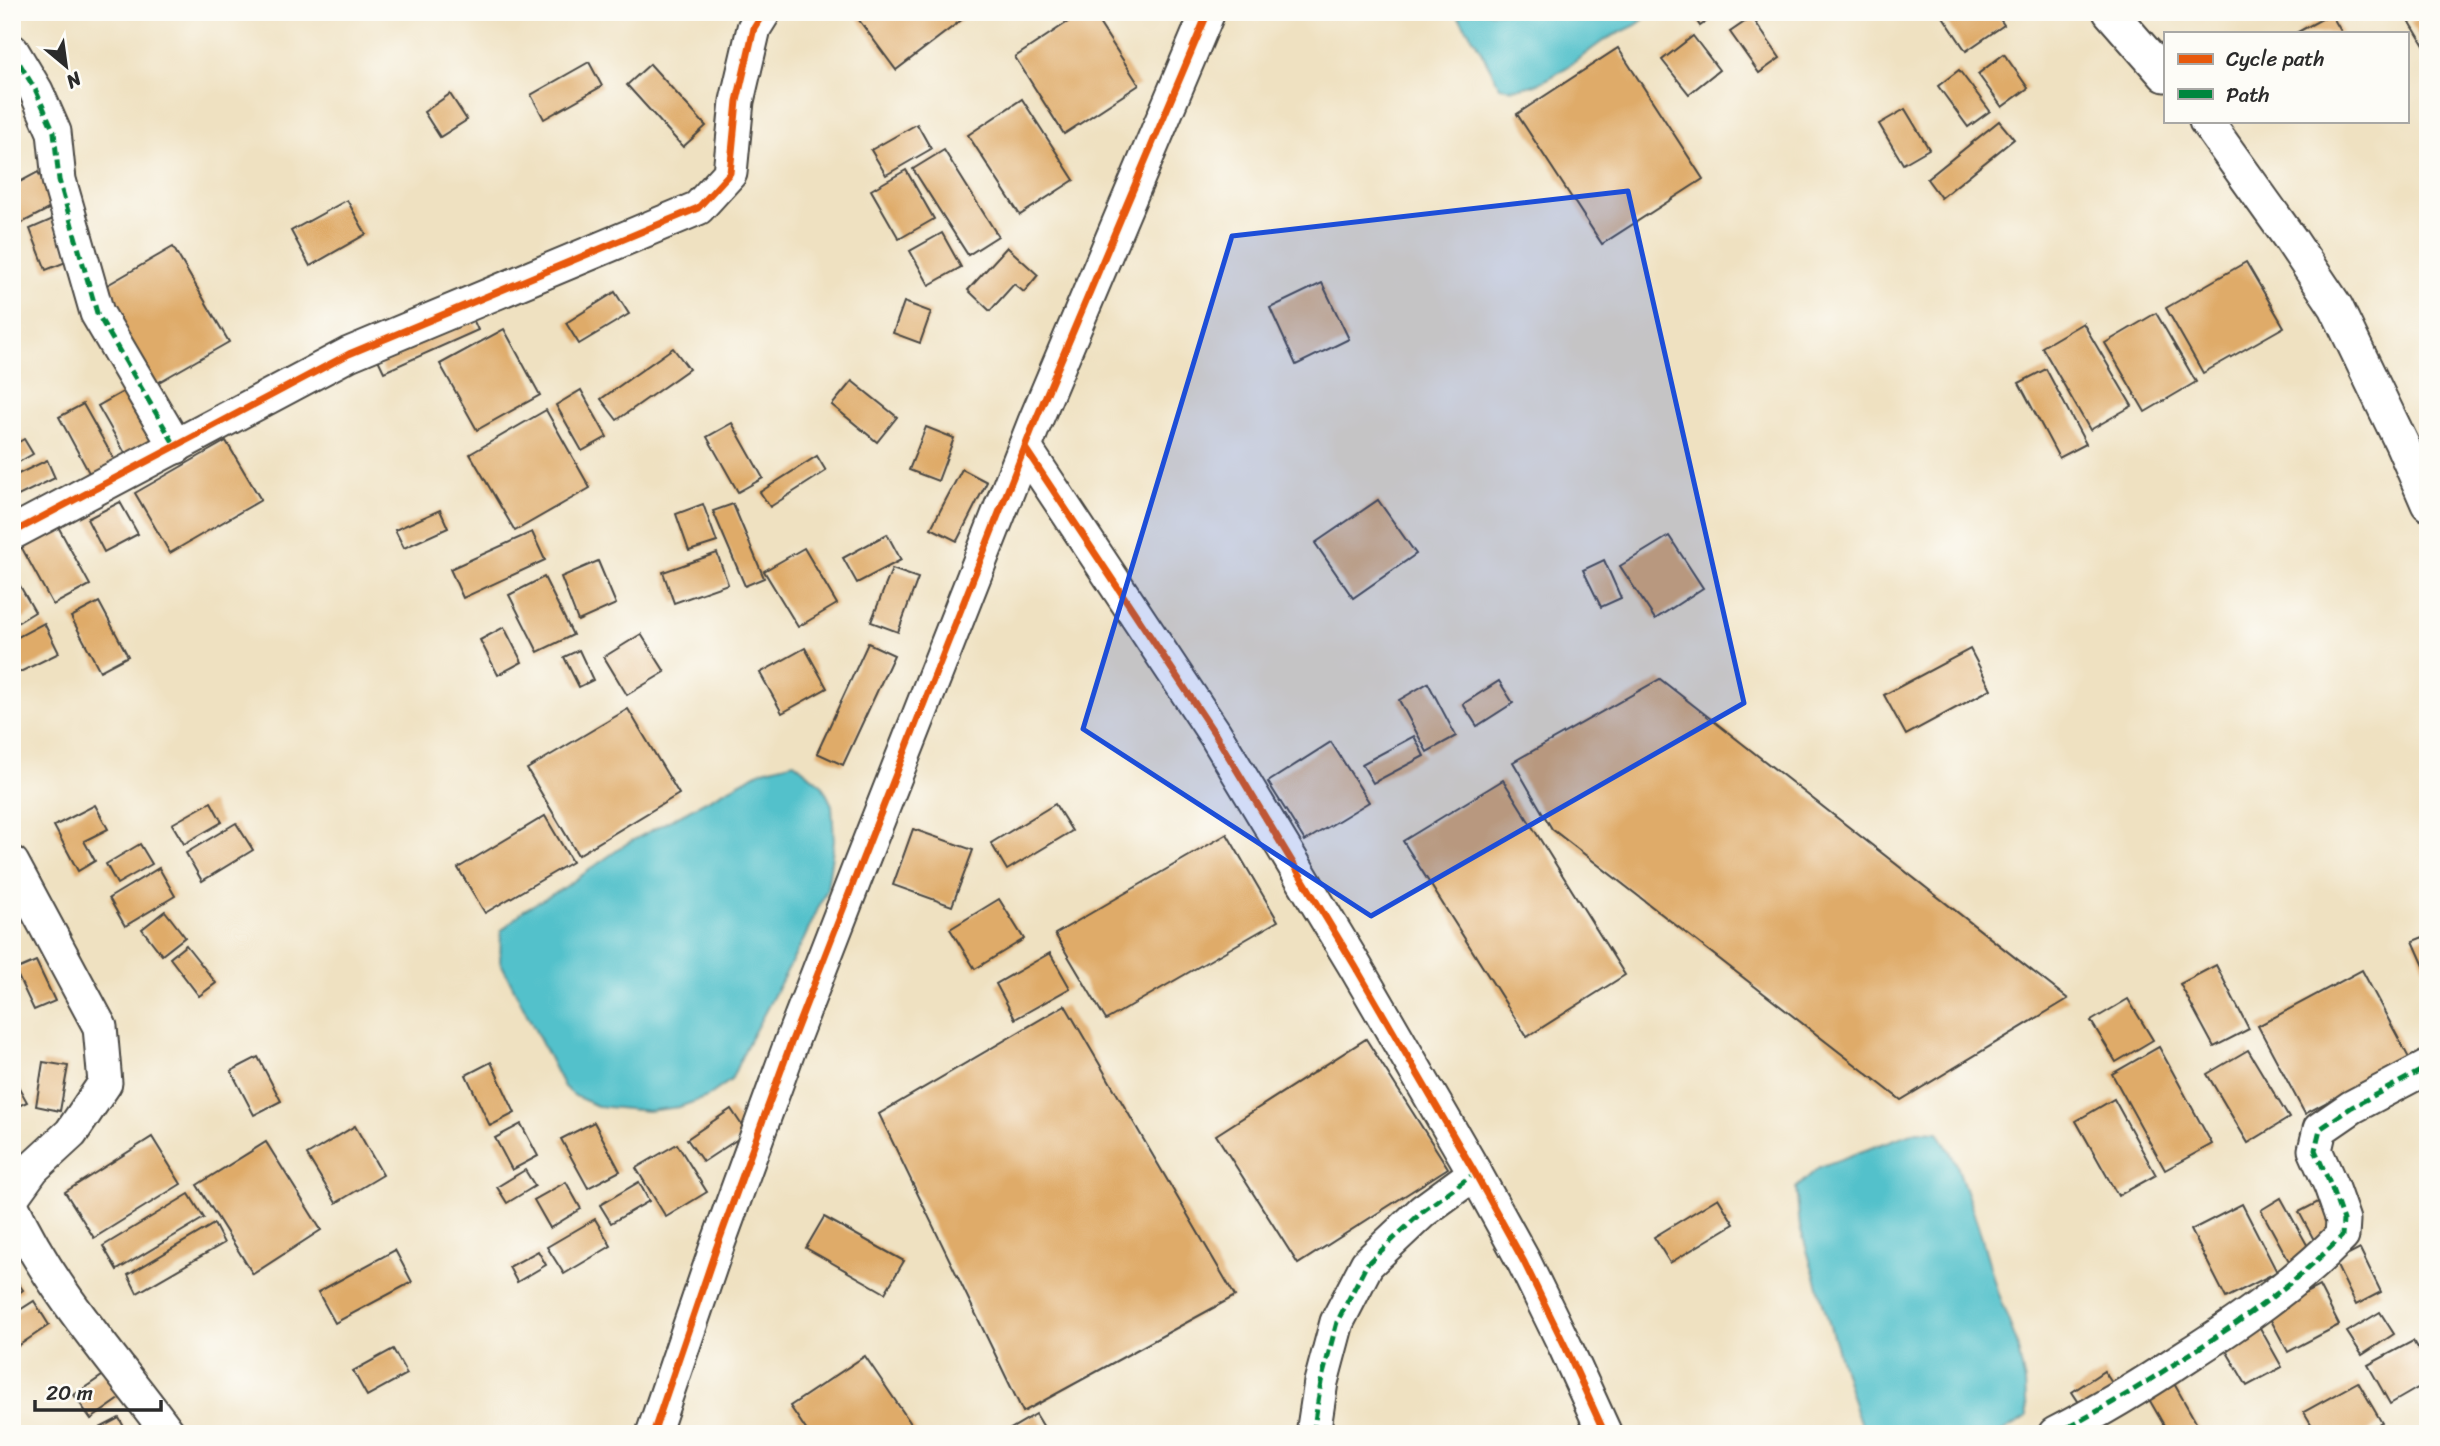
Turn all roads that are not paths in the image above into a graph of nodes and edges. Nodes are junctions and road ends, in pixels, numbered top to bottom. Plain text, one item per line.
1 (764, 12) edge
2 (1208, 12) edge
3 (2110, 12) edge
4 (12, 51) edge
5 (2164, 74) edge
6 (2207, 122) edge
7 (176, 447) junction
8 (1025, 448) junction
9 (2428, 504) edge
10 (13, 529) edge
11 (12, 863) edge
12 (2428, 1067) edge
13 (1475, 1173) junction
14 (12, 1197) edge
15 (12, 1206) edge
16 (169, 1434) edge
17 (653, 1434) edge
18 (1313, 1434) edge
19 (1605, 1434) edge
20 (2055, 1434) edge

1 - 7 street
2 - 8 street
3 - 5 street
4 - 7 street
6 - 9 street
7 - 10 street
8 - 13 street
8 - 17 street
11 - 14 street
12 - 20 street
13 - 18 street
13 - 19 street
15 - 16 street

